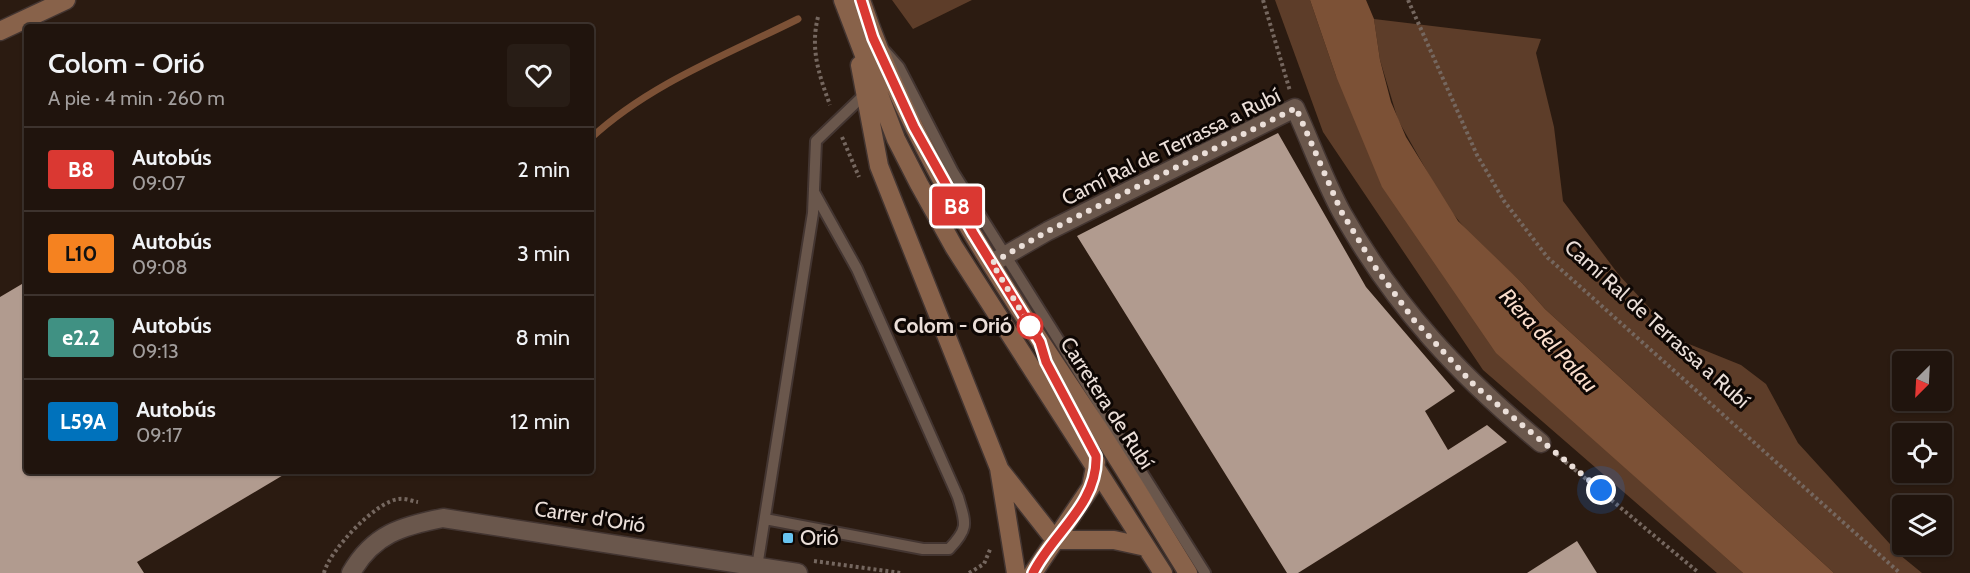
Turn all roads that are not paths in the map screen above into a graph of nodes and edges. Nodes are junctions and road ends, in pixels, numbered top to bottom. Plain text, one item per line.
1 (66, 0) edge
2 (843, 0) edge
3 (861, 0) edge
4 (0, 31) edge
5 (866, 40) junction
6 (864, 95) junction
7 (814, 192) junction
8 (998, 259) junction
9 (1040, 342) junction
10 (1541, 443) road end
11 (1096, 467) junction
12 (999, 468) junction
13 (765, 519) junction
14 (1055, 540) junction
15 (1146, 547) junction
16 (757, 567) junction
17 (351, 573) edge
18 (798, 573) edge
19 (1016, 573) edge
20 (1033, 573) edge
21 (1163, 573) edge
22 (1188, 573) edge
23 (1205, 573) edge

1 - 4 main road
2 - 5 main road, Carretera de Rubí
3 - 5 main road, Carretera de Rubí
5 - 6 main road
5 - 8 main road, Carretera de Rubí
5 - 11 main road, Carretera de Rubí
6 - 7 lane
6 - 12 main road
7 - 13 lane
7 - 13 lane
8 - 9 main road, Carretera de Rubí
8 - 10 street, Camí Ral de Terrassa a Rubí
8 - 23 lane
9 - 11 main road
9 - 22 main road, Carretera de Rubí
11 - 14 main road
11 - 15 main road, Carretera de Rubí
12 - 14 main road
12 - 19 main road
13 - 16 lane
14 - 15 main road
14 - 20 main road
15 - 21 main road, Carretera de Rubí
16 - 17 street, Carrer d'Orió
16 - 18 street, Carrer d'Orió

